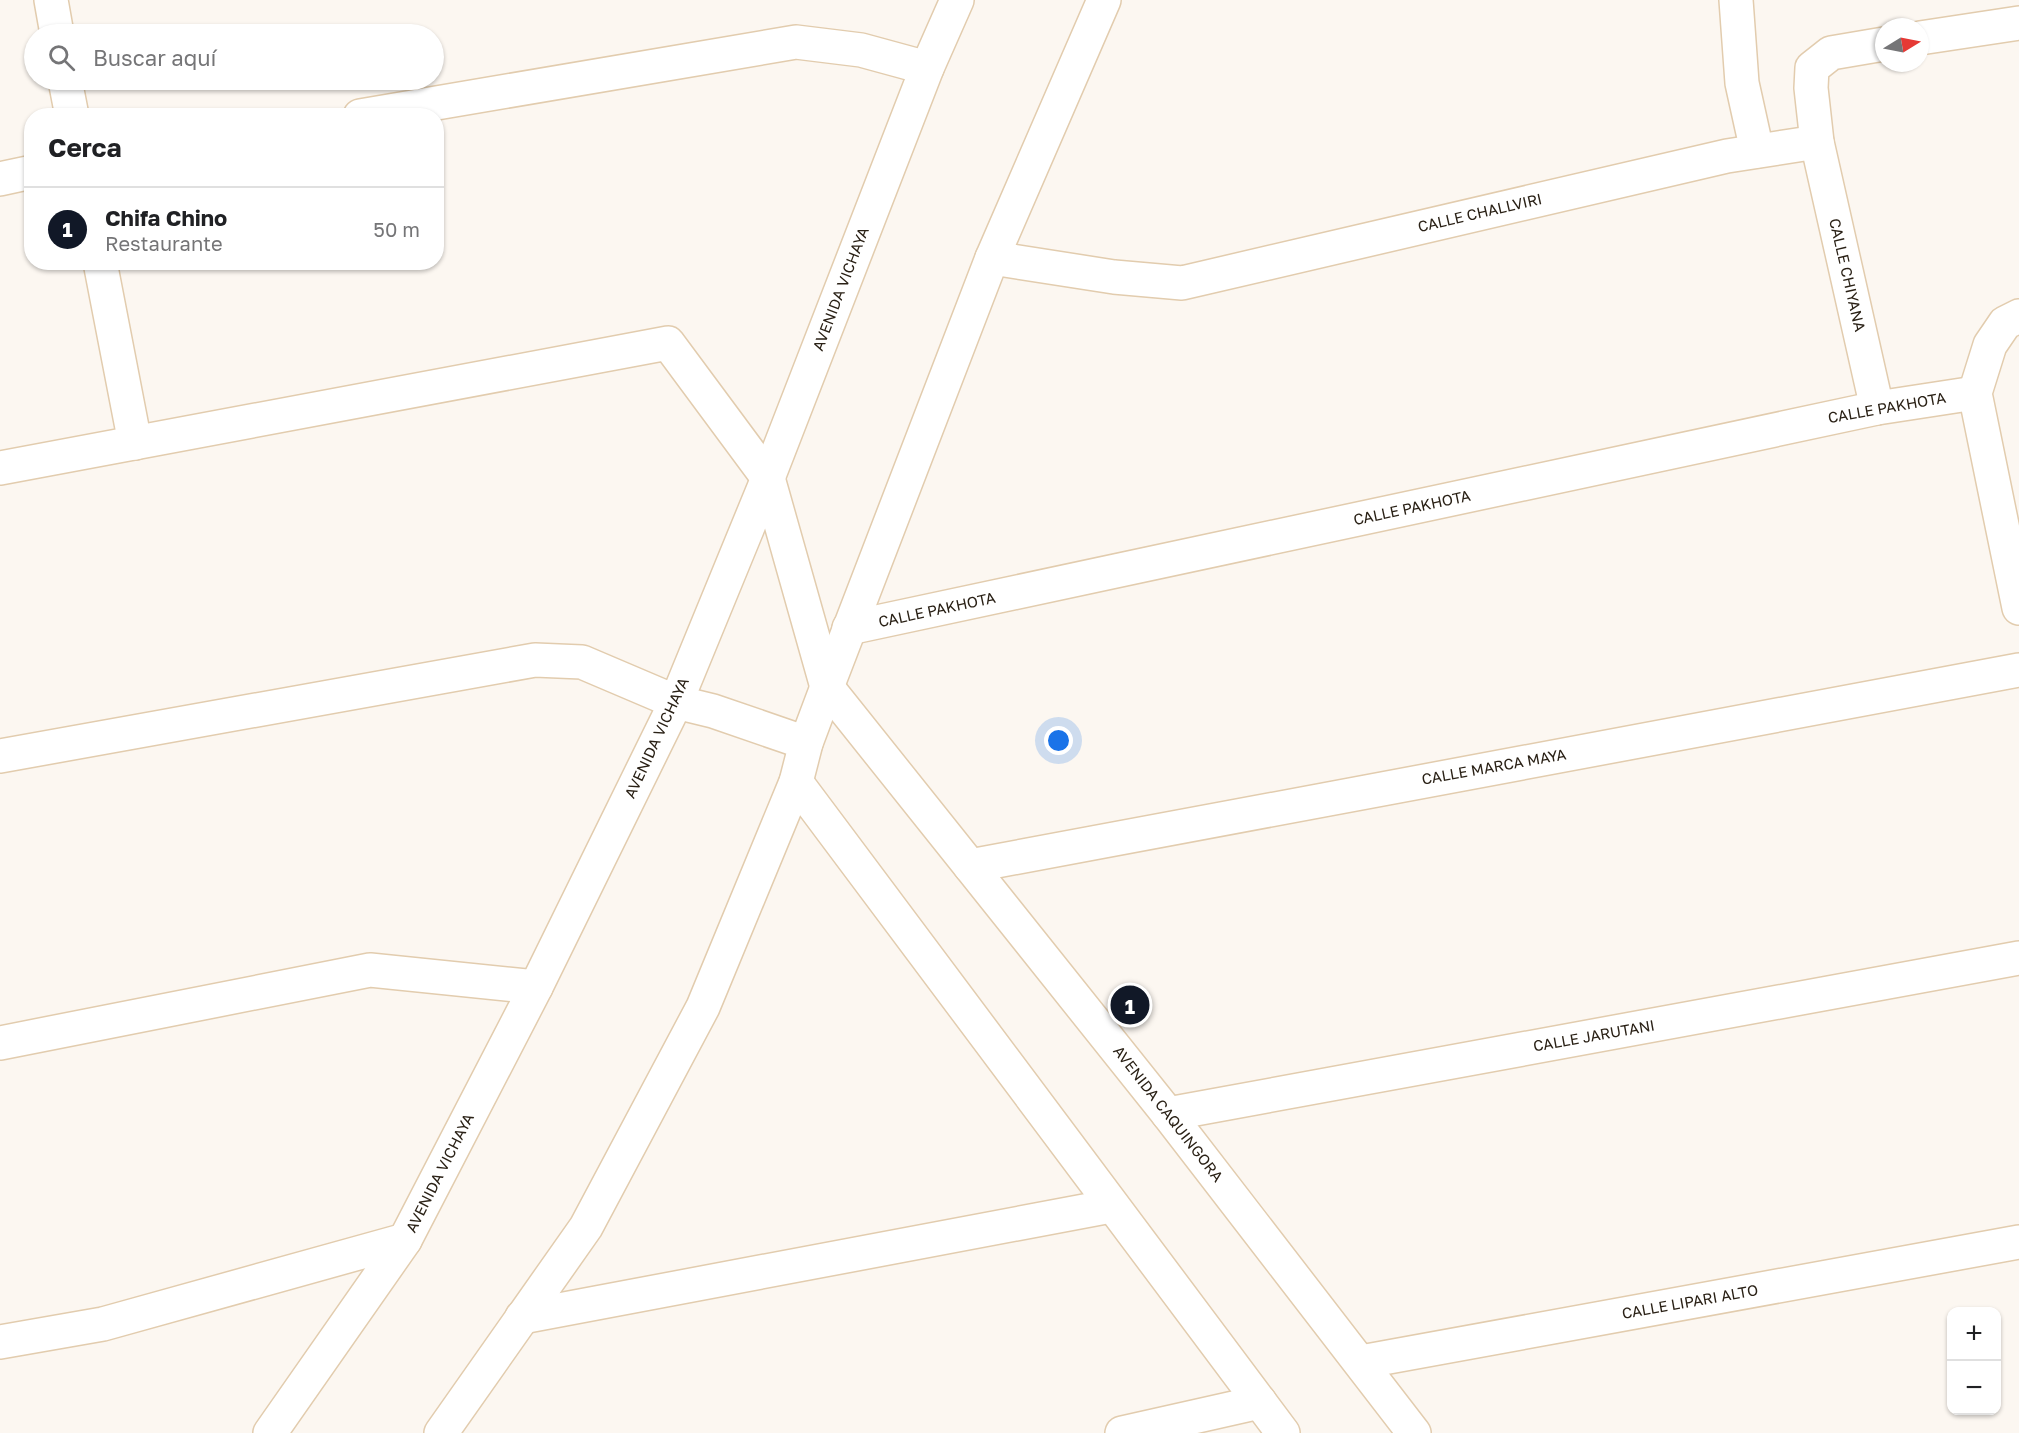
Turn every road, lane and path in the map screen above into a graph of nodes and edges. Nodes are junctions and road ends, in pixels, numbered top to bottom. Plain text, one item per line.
1 (51, 0) edge
2 (957, 0) edge
3 (1104, 0) edge
4 (1736, 0) edge
5 (2019, 23) edge
6 (55, 24) edge
7 (1929, 38) edge
8 (1875, 46) edge
9 (927, 68) junction
10 (67, 90) edge
11 (70, 108) edge
12 (407, 108) edge
13 (1817, 142) junction
14 (1757, 151) junction
15 (24, 174) edge
16 (0, 178) edge
17 (992, 258) junction
18 (102, 270) edge
19 (2019, 316) edge
20 (1975, 393) junction
21 (1877, 408) junction
22 (135, 443) junction
23 (0, 468) edge
24 (768, 478) junction
25 (2019, 607) edge
26 (849, 628) junction
27 (2019, 670) edge
28 (827, 687) junction
29 (676, 702) junction
30 (806, 743) junction
31 (1, 751) edge
32 (796, 782) junction
33 (970, 866) junction
34 (2019, 958) edge
35 (536, 987) junction
36 (0, 1043) edge
37 (1168, 1114) junction
38 (1111, 1206) junction
39 (405, 1239) junction
40 (2019, 1242) edge
41 (522, 1317) junction
42 (0, 1342) edge
43 (1362, 1362) junction
44 (1260, 1402) junction
45 (270, 1433) edge
46 (441, 1433) edge
47 (1122, 1433) edge
48 (1283, 1433) edge
49 (1414, 1433) edge

1 - 6 street
2 - 9 street, AVENIDA VICHAYA
3 - 17 street
4 - 14 street
5 - 7 street
8 - 13 street
9 - 12 street
9 - 24 street, AVENIDA VICHAYA
10 - 11 street
13 - 14 street, CALLE CHALLVIRI
13 - 21 street, CALLE CHIYANA
14 - 17 street, CALLE CHALLVIRI
15 - 16 street
17 - 26 street
18 - 22 street
19 - 20 street
20 - 21 street, CALLE PAKHOTA
20 - 25 street
21 - 26 street, CALLE PAKHOTA
22 - 23 street
22 - 24 street
24 - 28 street
24 - 29 street, AVENIDA VICHAYA
26 - 28 street
27 - 33 street, CALLE MARCA MAYA
28 - 30 street
28 - 33 street, AVENIDA CAQUINGORA
29 - 30 street
29 - 31 street
29 - 35 street, AVENIDA VICHAYA
30 - 32 street
32 - 38 street
32 - 41 street
33 - 37 street, AVENIDA CAQUINGORA
34 - 37 street, CALLE JARUTANI
35 - 36 street
35 - 39 street, AVENIDA VICHAYA
37 - 43 street, AVENIDA CAQUINGORA
38 - 41 street
38 - 44 street
39 - 42 street
39 - 45 street, AVENIDA VICHAYA
40 - 43 street, CALLE LIPARI ALTO
41 - 46 street
43 - 49 street, AVENIDA CAQUINGORA
44 - 47 street
44 - 48 street

